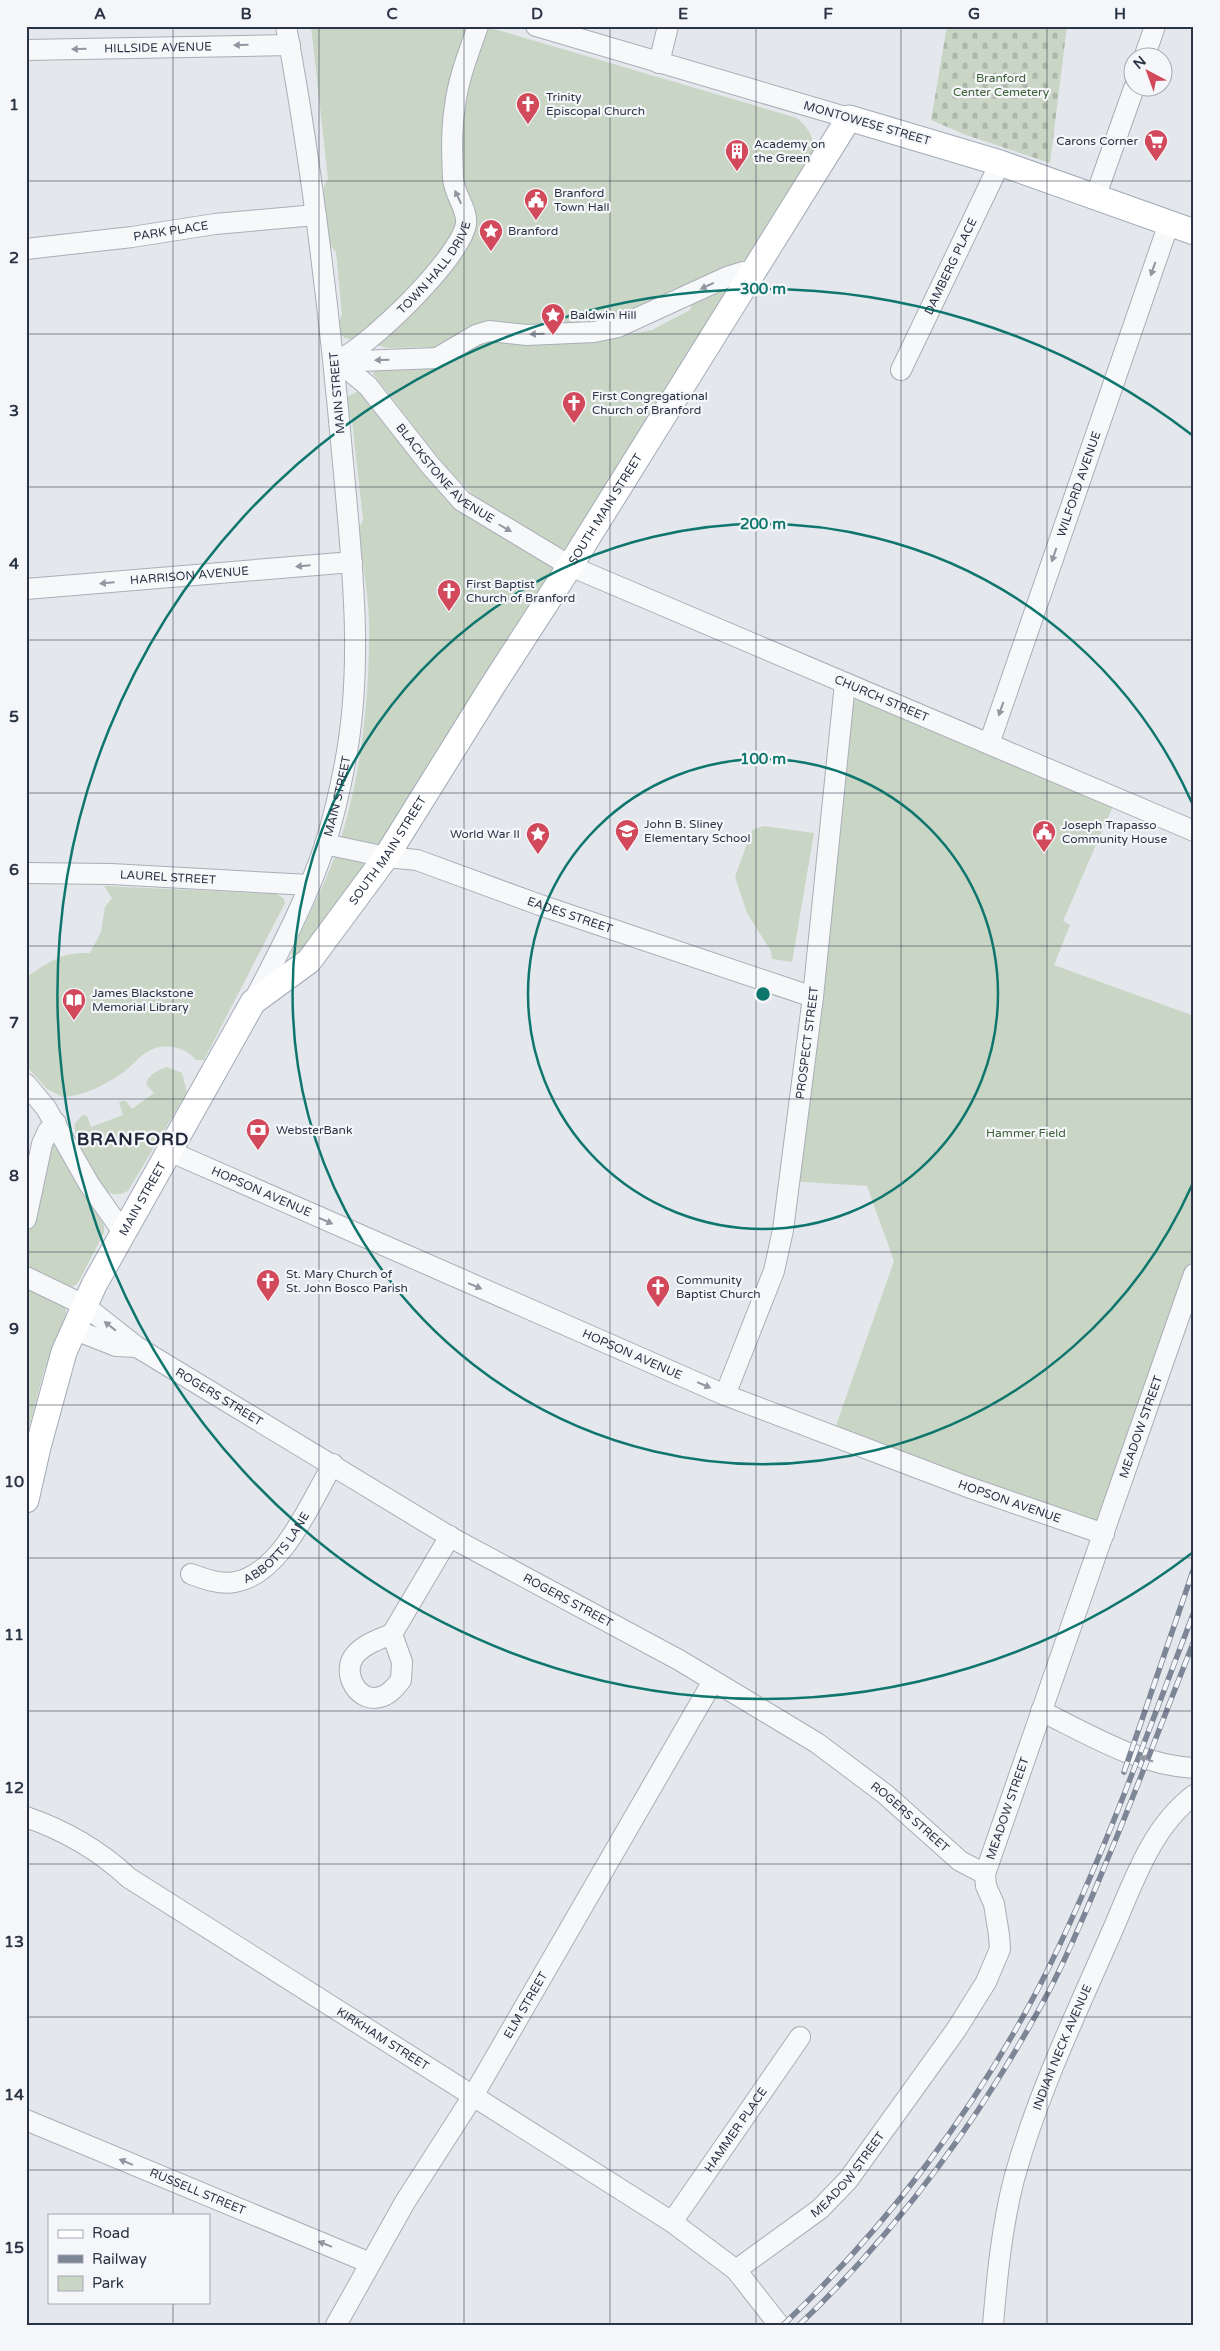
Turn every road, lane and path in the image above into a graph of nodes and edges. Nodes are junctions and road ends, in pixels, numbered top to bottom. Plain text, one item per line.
1 (478, 26) edge
2 (536, 26) edge
3 (668, 26) edge
4 (1155, 26) edge
5 (288, 36) edge
6 (1147, 48) edge
7 (26, 50) edge
8 (659, 63) junction
9 (1130, 98) edge
10 (849, 118) junction
11 (1000, 163) junction
12 (1096, 195) junction
13 (316, 215) junction
14 (1169, 223) junction
15 (1194, 232) edge
16 (26, 249) edge
17 (753, 273) junction
18 (334, 362) junction
19 (901, 370) dead end
20 (352, 562) junction
21 (570, 566) junction
22 (26, 589) edge
23 (845, 683) junction
24 (989, 744) junction
25 (1194, 831) edge
26 (325, 844) junction
27 (386, 857) junction
28 (26, 873) edge
29 (310, 885) junction
30 (813, 997) junction
31 (253, 1002) junction
32 (26, 1084) edge
33 (56, 1123) junction
34 (169, 1151) junction
35 (26, 1219) edge
36 (124, 1232) junction
37 (1194, 1274) edge
38 (26, 1277) edge
39 (84, 1305) junction
40 (73, 1329) junction
41 (137, 1347) junction
42 (725, 1395) junction
43 (333, 1464) junction
44 (26, 1500) edge
45 (1104, 1534) junction
46 (450, 1536) junction
47 (190, 1574) dead end
48 (392, 1634) dead end
49 (713, 1681) junction
50 (1041, 1711) junction
51 (1194, 1768) edge
52 (1194, 1795) edge
53 (26, 1817) edge
54 (985, 1874) junction
55 (800, 2037) dead end
56 (473, 2096) junction
57 (26, 2120) edge
58 (672, 2222) junction
59 (370, 2263) junction
60 (736, 2270) junction
61 (778, 2323) edge
62 (336, 2325) edge
63 (993, 2325) edge

18 -> 1 street, TOWN HALL DRIVE
2 - 8 street, MONTOWESE STREET
3 - 8 street
4 - 6 street
5 -> 7 street, HILLSIDE AVENUE
5 - 13 street, MAIN STREET
8 - 10 street, MONTOWESE STREET
9 - 12 street
10 - 11 main road, MONTOWESE STREET
10 - 17 main road, SOUTH MAIN STREET
11 - 12 main road, MONTOWESE STREET
11 - 19 street, DAMBERG PLACE
12 - 14 main road, MONTOWESE STREET
13 - 16 street, PARK PLACE
13 - 18 street, MAIN STREET
14 - 15 main road, MONTOWESE STREET
14 -> 24 street, WILFORD AVENUE
17 -> 18 street
17 - 21 main road, SOUTH MAIN STREET
18 - 20 street, MAIN STREET
18 -> 21 street, BLACKSTONE AVENUE
20 -> 22 street, HARRISON AVENUE
20 - 26 street, MAIN STREET
21 - 23 street, CHURCH STREET
21 - 27 main road, SOUTH MAIN STREET
23 - 24 street, CHURCH STREET
23 - 30 street, PROSPECT STREET
24 - 25 street, CHURCH STREET
26 - 27 street, EADES STREET
26 - 29 street, MAIN STREET
27 - 30 street, EADES STREET
27 - 31 main road, SOUTH MAIN STREET
28 - 29 street, LAUREL STREET
29 - 31 street, MAIN STREET
30 - 42 street, PROSPECT STREET
31 - 34 main road, MAIN STREET
32 - 33 street
33 - 35 street
33 - 36 street
34 - 36 main road, MAIN STREET
34 -> 42 street, HOPSON AVENUE
36 - 39 main road, MAIN STREET
37 - 45 street, MEADOW STREET
38 - 39 street, ROGERS STREET
39 - 40 main road, MAIN STREET
41 -> 39 street, ROGERS STREET
40 - 41 street, ROGERS STREET
40 - 44 main road, MAIN STREET
41 - 43 street, ROGERS STREET
42 - 45 street, HOPSON AVENUE
43 - 46 street, ROGERS STREET
43 - 47 street, ABBOTTS LANE
45 - 50 street, MEADOW STREET
46 - 48 street
46 - 49 street, ROGERS STREET
49 - 54 street, ROGERS STREET
49 - 56 street, ELM STREET
51 -> 50 street
50 - 54 street, MEADOW STREET
52 - 63 street, INDIAN NECK AVENUE
53 - 56 street, KIRKHAM STREET
54 - 60 street, MEADOW STREET
55 - 58 street, HAMMER PLACE
56 - 58 street, KIRKHAM STREET
56 - 59 street, ELM STREET
59 -> 57 street, RUSSELL STREET
58 - 60 street, KIRKHAM STREET
59 - 62 street, ELM STREET
60 - 61 street, KIRKHAM STREET

